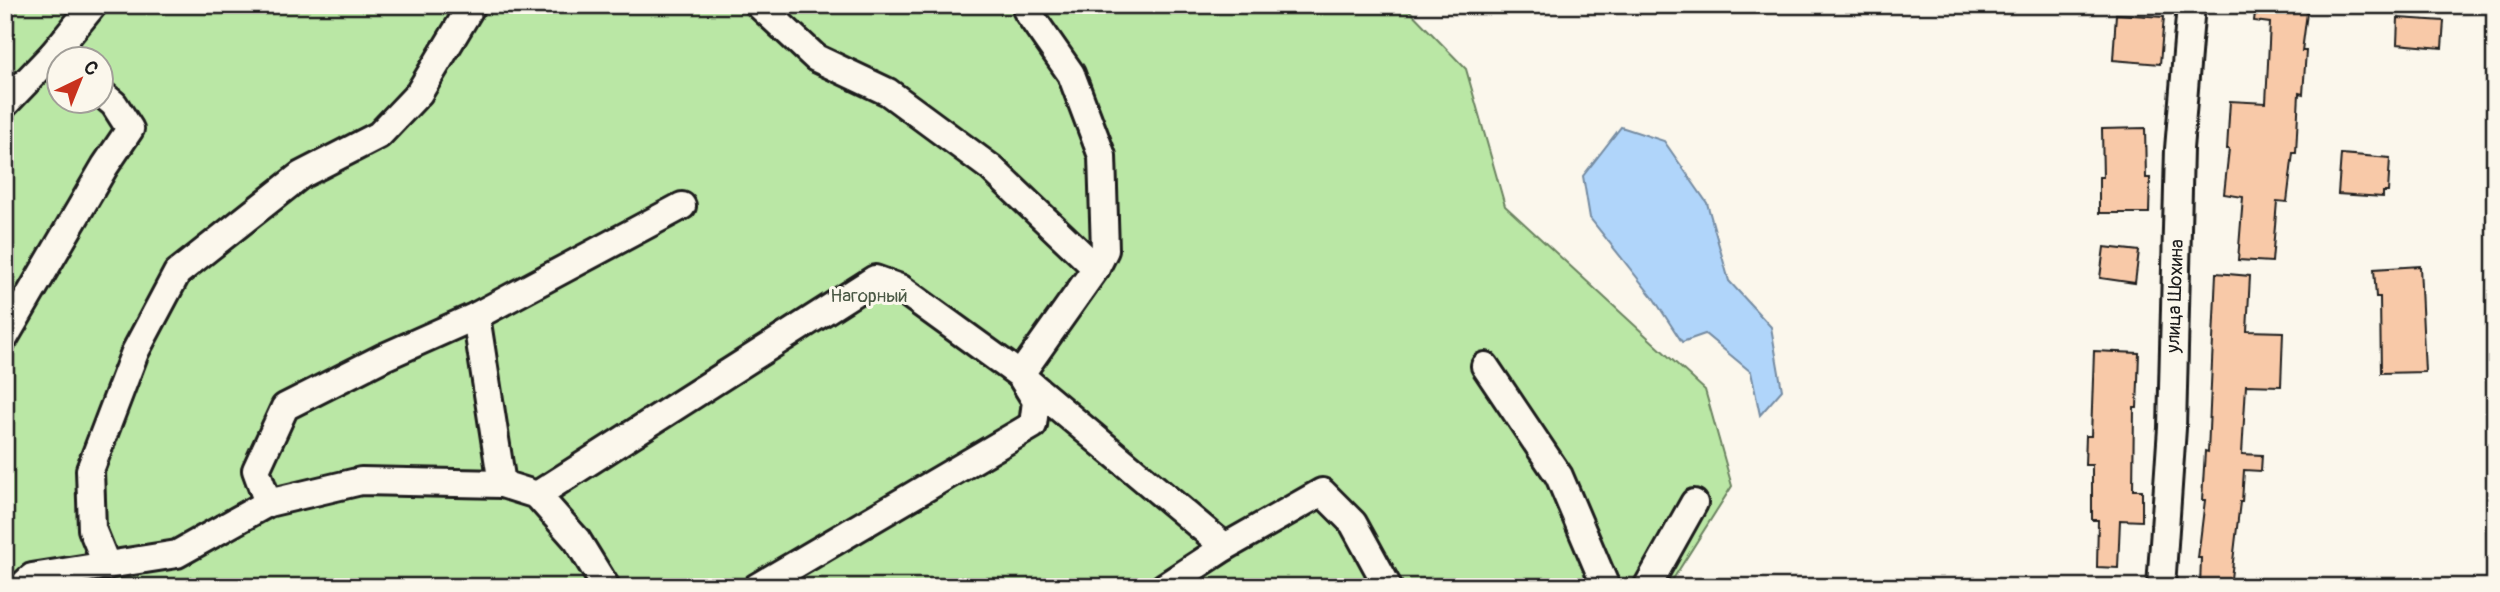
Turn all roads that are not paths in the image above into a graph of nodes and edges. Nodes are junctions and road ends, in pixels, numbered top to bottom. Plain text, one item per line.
1 (93, 5) edge
2 (472, 5) edge
3 (759, 5) edge
4 (1027, 5) edge
5 (2190, 5) edge
6 (64, 46) edge
7 (46, 66) edge
8 (5, 104) edge
9 (116, 107) edge
10 (682, 206) dead end
11 (1096, 268) junction
12 (476, 316) junction
13 (5, 337) edge
14 (1485, 366) dead end
15 (1020, 375) junction
16 (502, 484) junction
17 (537, 495) junction
18 (268, 503) junction
19 (1694, 503) dead end
20 (1225, 547) junction
21 (107, 566) junction
22 (1178, 583) edge
23 (21, 587) edge
24 (606, 587) edge
25 (757, 587) edge
26 (1388, 587) edge
27 (1606, 587) edge
28 (1647, 587) edge
29 (2161, 587) edge

1 - 6 street
2 - 21 street
3 - 11 street
4 - 11 street
5 - 29 street, улица Шохина
7 - 8 street
9 - 13 street
10 - 12 street
11 - 15 street
12 - 16 street
12 - 18 street
14 - 27 street
15 - 17 street
15 - 20 street
15 - 25 street
16 - 17 street
16 - 18 street
17 - 24 street
18 - 21 street
19 - 28 street
20 - 22 street
20 - 26 street
21 - 23 street

